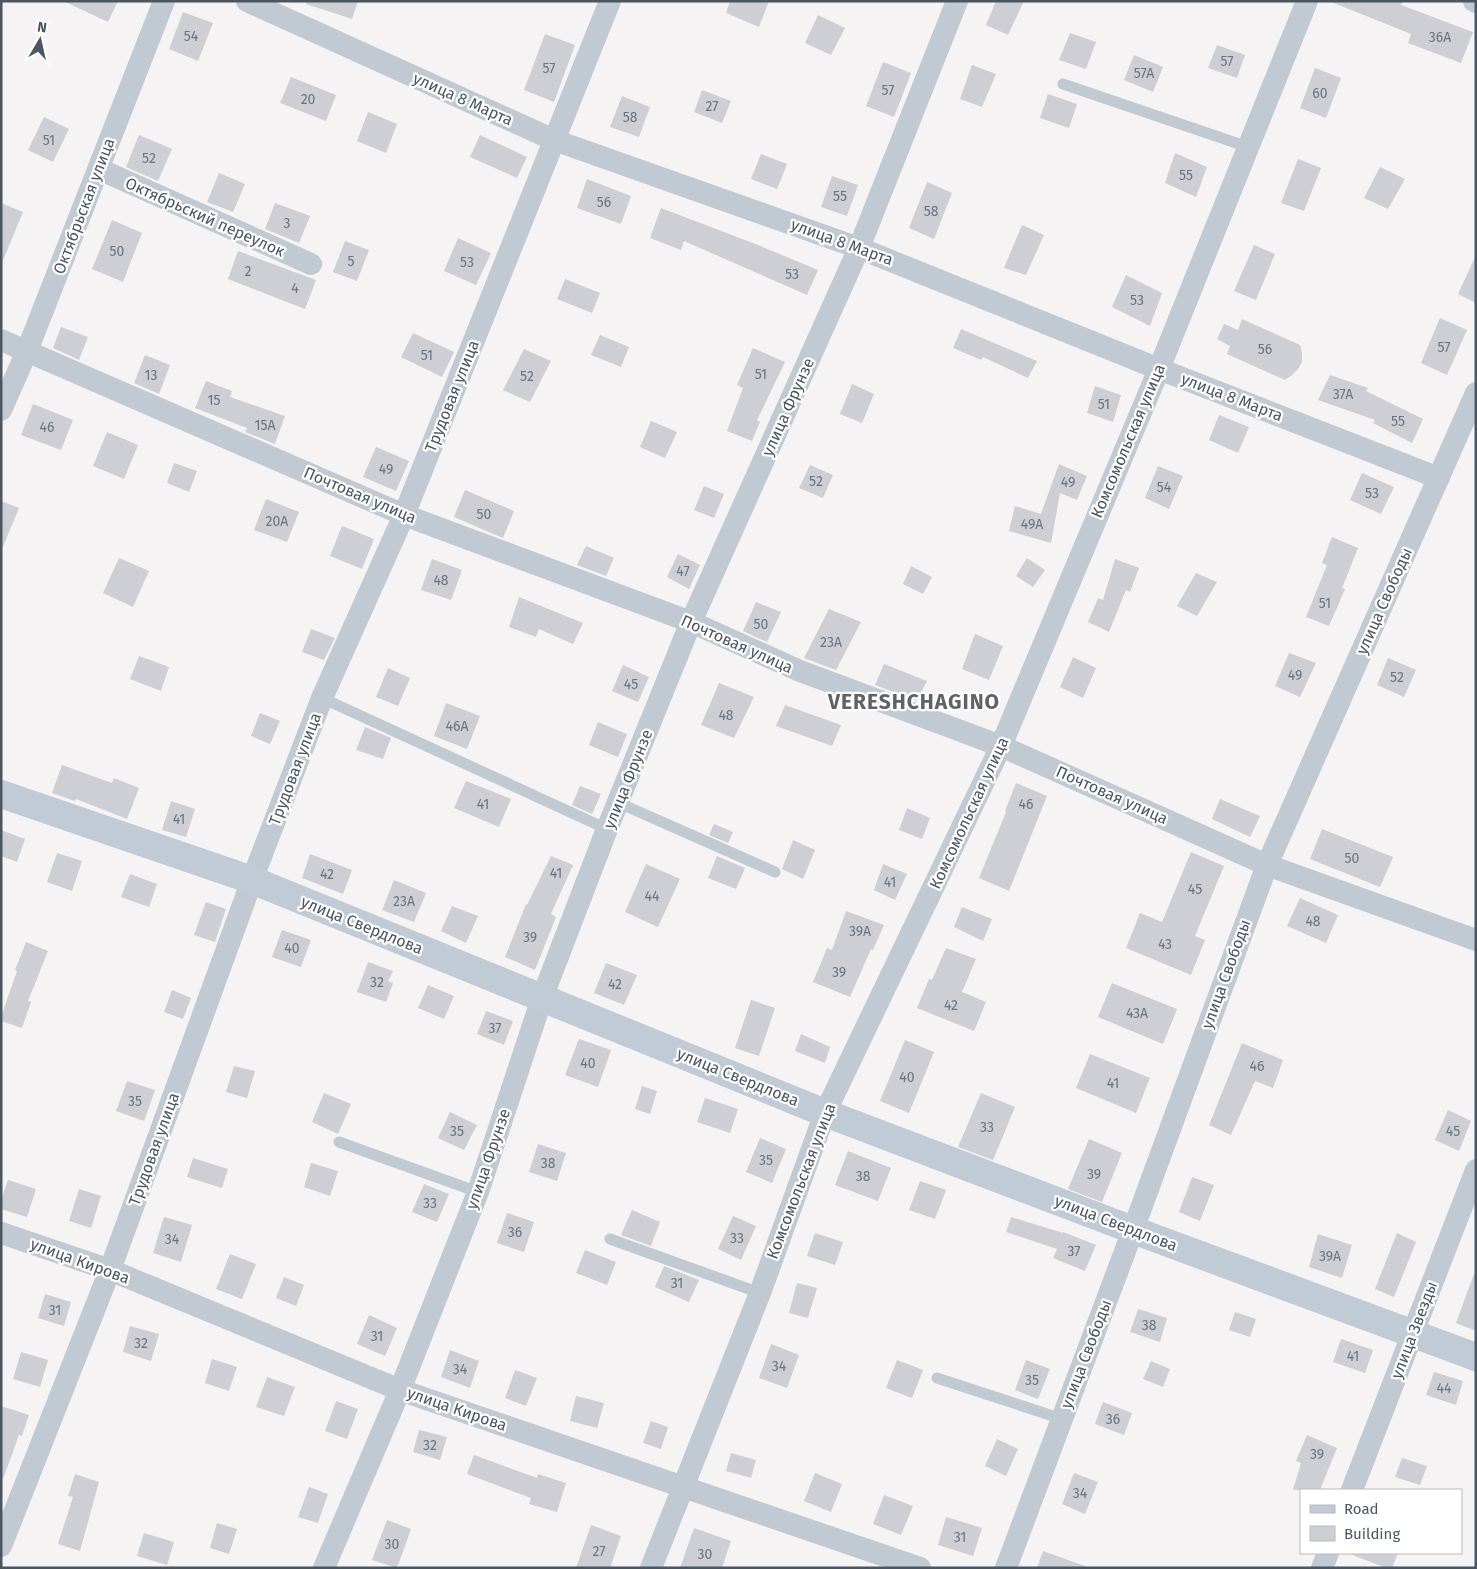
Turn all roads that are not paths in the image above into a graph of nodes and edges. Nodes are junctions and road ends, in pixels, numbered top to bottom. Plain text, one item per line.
1 (164, 1) edge
2 (247, 1) edge
3 (610, 1) edge
4 (957, 1) edge
5 (1307, 1) edge
6 (1063, 84) dead end
7 (554, 140) junction
8 (1248, 147) junction
9 (99, 169) junction
10 (859, 248) junction
11 (311, 264) dead end
12 (1, 340) edge
13 (27, 352) junction
14 (1159, 368) junction
15 (1476, 393) edge
16 (1, 410) edge
17 (1439, 478) junction
18 (404, 515) junction
19 (691, 622) junction
20 (322, 698) junction
21 (1001, 746) junction
22 (1, 794) edge
23 (619, 803) junction
24 (607, 829) junction
25 (1267, 864) junction
26 (775, 872) dead end
27 (252, 880) junction
28 (1476, 940) edge
29 (542, 998) junction
30 (825, 1113) junction
31 (339, 1142) dead end
32 (1476, 1170) edge
33 (478, 1192) junction
34 (1133, 1230) junction
35 (1, 1233) edge
36 (610, 1239) dead end
37 (110, 1270) junction
38 (760, 1293) junction
39 (1413, 1332) junction
40 (1476, 1356) edge
41 (937, 1378) dead end
42 (400, 1390) junction
43 (1062, 1419) junction
44 (683, 1486) junction
45 (1352, 1489) edge
46 (1, 1546) edge
47 (1328, 1554) edge
48 (324, 1568) edge
49 (651, 1568) edge
50 (920, 1568) edge
51 (1006, 1568) edge
52 (1322, 1568) edge

1 - 9 street, Октябрьская улица
2 - 7 street, улица 8 Марта
3 - 7 street, Трудовая улица
4 - 10 street, улица Фрунзе
5 - 8 street, Комсомольская улица
6 - 8 lane
7 - 10 street, улица 8 Марта
7 - 18 street, Трудовая улица
8 - 14 street, Комсомольская улица
9 - 11 street, Октябрьский переулок
9 - 13 street, Октябрьская улица
10 - 14 street, улица 8 Марта
10 - 19 street, улица Фрунзе
12 - 13 street, Почтовая улица
13 - 16 street, Октябрьская улица
13 - 18 street, Почтовая улица
14 - 17 street, улица 8 Марта
14 - 21 street, Комсомольская улица
15 - 17 street, улица Свободы
17 - 25 street, улица Свободы
18 - 19 street, Почтовая улица
18 - 20 street, Трудовая улица
19 - 21 street, Почтовая улица
19 - 23 street, улица Фрунзе
20 - 24 lane
20 - 27 street, Трудовая улица
21 - 25 street, Почтовая улица
21 - 30 street, Комсомольская улица
22 - 27 street, улица Свердлова
23 - 24 street, улица Фрунзе
23 - 26 lane
24 - 29 street, улица Фрунзе
25 - 28 street, Почтовая улица
25 - 34 street, улица Свободы
27 - 29 street, улица Свердлова
27 - 37 street, Трудовая улица
29 - 30 street, улица Свердлова
29 - 33 street, улица Фрунзе
30 - 34 street, улица Свердлова
30 - 38 street, Комсомольская улица
31 - 33 lane
32 - 39 street, улица Звезды
33 - 42 street, улица Фрунзе
34 - 39 street, улица Свердлова
34 - 43 street, улица Свободы
35 - 37 street, улица Кирова
36 - 38 lane
37 - 42 street, улица Кирова
37 - 46 street, Трудовая улица
38 - 44 street, Комсомольская улица
39 - 40 street, улица Свердлова
39 - 45 street, улица Звезды
41 - 43 lane
42 - 44 street, улица Кирова
42 - 48 street, улица Фрунзе
43 - 51 street, улица Свободы
44 - 49 street, Комсомольская улица
44 - 50 street, улица Кирова
47 - 52 street

